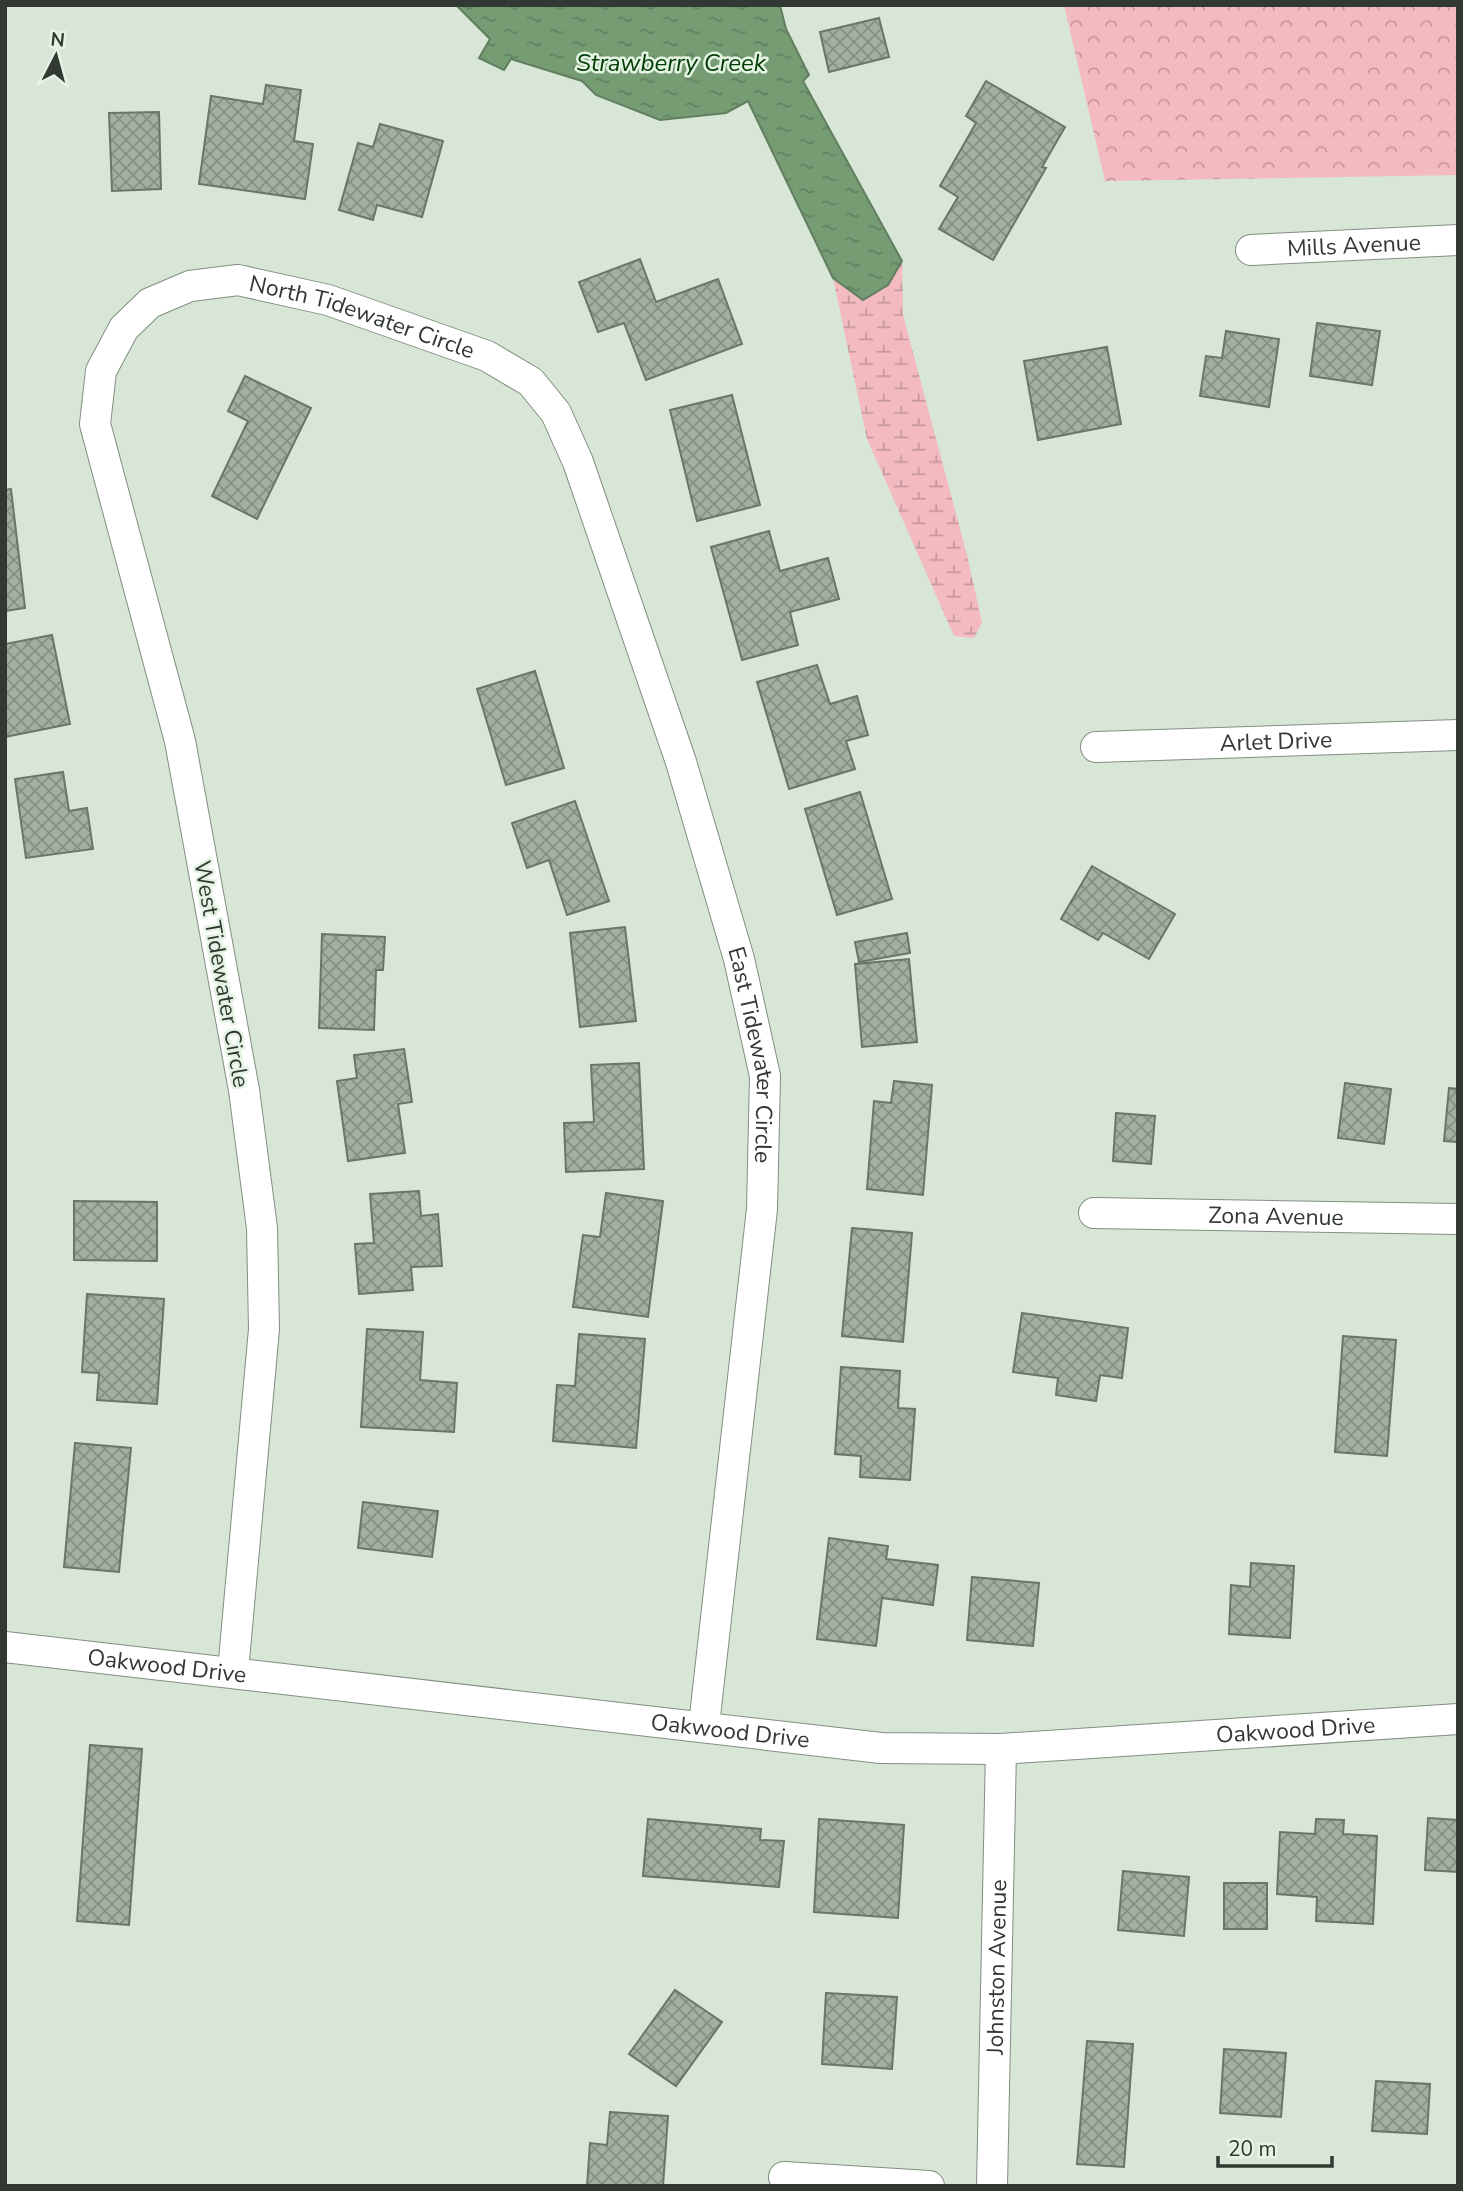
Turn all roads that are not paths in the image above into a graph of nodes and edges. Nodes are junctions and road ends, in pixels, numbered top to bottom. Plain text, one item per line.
1 (1458, 240) edge
2 (1251, 250) dead end
3 (150, 303) joint
4 (556, 413) joint
5 (1458, 735) edge
6 (1096, 747) dead end
7 (1094, 1213) dead end
8 (1458, 1219) edge
9 (5, 1647) edge
10 (233, 1671) junction
11 (1458, 1719) edge
12 (704, 1725) junction
13 (1001, 1749) junction
14 (784, 2177) dead end
15 (929, 2186) edge
16 (992, 2186) edge

1 - 2 street, Mills Avenue
3 - 4 street, North Tidewater Circle
3 - 10 street, West Tidewater Circle
4 - 12 street, East Tidewater Circle
5 - 6 street, Arlet Drive
7 - 8 street, Zona Avenue
9 - 10 street, Oakwood Drive
10 - 12 street, Oakwood Drive
11 - 13 street, Oakwood Drive
12 - 13 street, Oakwood Drive
13 - 16 street, Johnston Avenue
14 - 15 street

